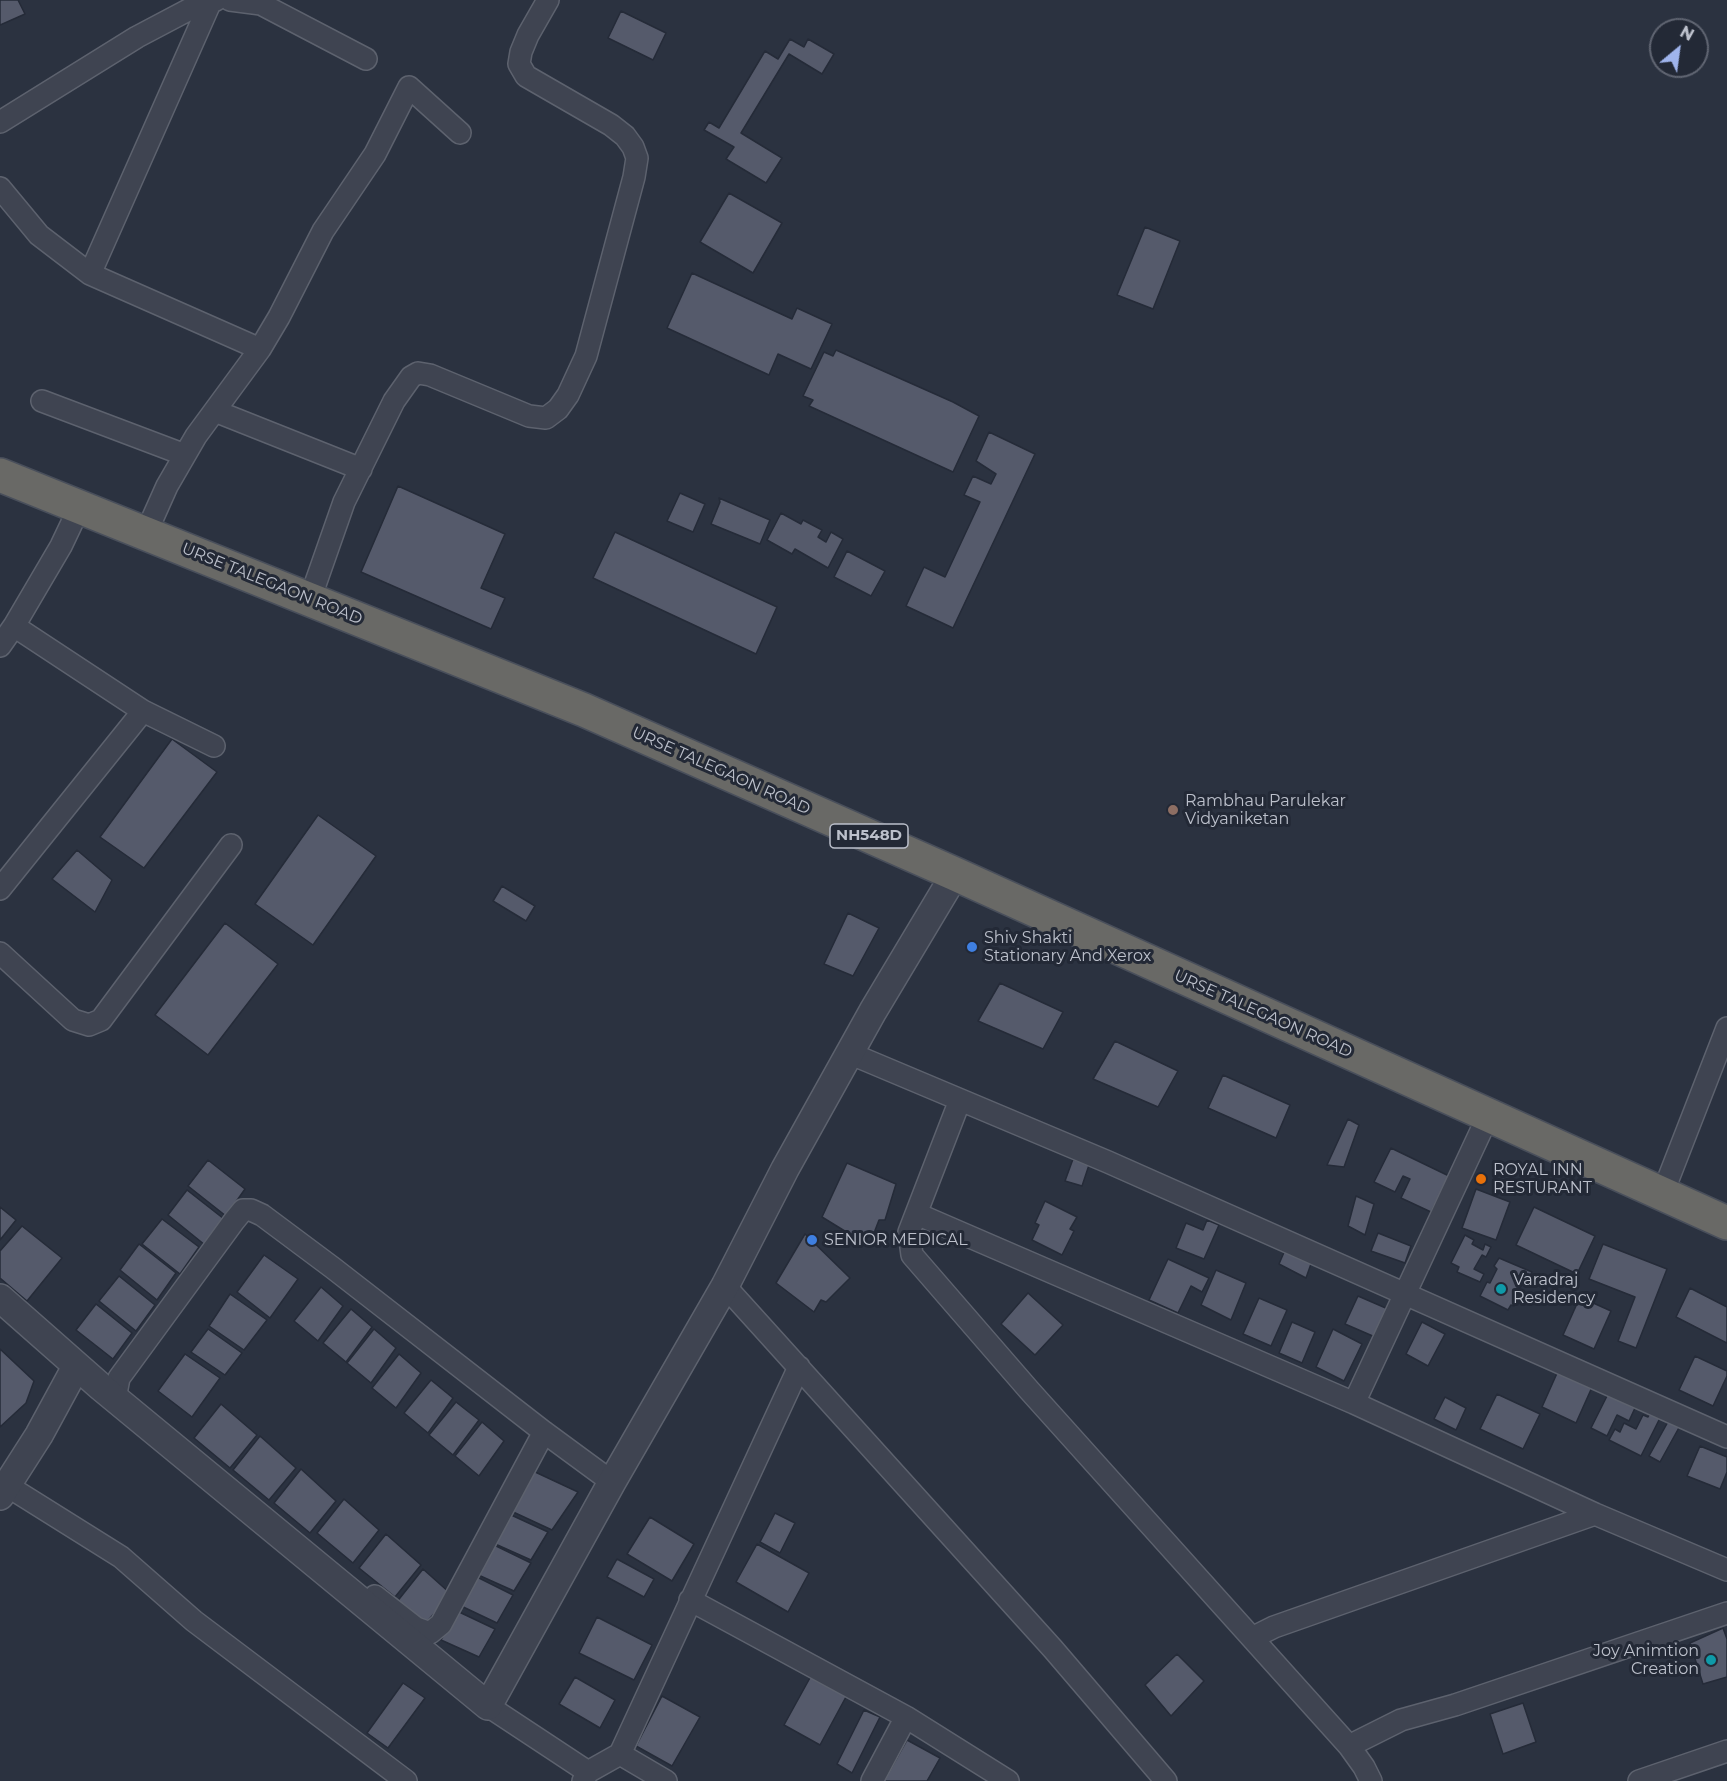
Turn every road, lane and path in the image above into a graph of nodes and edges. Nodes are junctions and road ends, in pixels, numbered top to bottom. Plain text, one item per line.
1 (216, 0) edge
2 (230, 0) edge
3 (548, 0) edge
4 (211, 1) edge
5 (366, 59) dead end
6 (0, 122) edge
7 (460, 133) dead end
8 (0, 188) edge
9 (90, 274) junction
10 (260, 349) junction
11 (42, 401) dead end
12 (215, 411) junction
13 (185, 455) junction
14 (361, 469) junction
15 (0, 476) edge
16 (80, 506) junction
17 (146, 533) junction
18 (310, 599) junction
19 (14, 626) junction
20 (0, 646) edge
21 (143, 711) junction
22 (214, 746) dead end
23 (231, 845) dead end
24 (956, 874) junction
25 (0, 889) edge
26 (0, 953) edge
27 (1727, 1028) edge
28 (849, 1053) junction
29 (960, 1100) junction
30 (1488, 1116) junction
31 (1662, 1195) junction
32 (917, 1215) junction
33 (1727, 1223) edge
34 (725, 1286) junction
35 (1405, 1293) junction
36 (0, 1298) edge
37 (76, 1366) junction
38 (799, 1367) junction
39 (115, 1399) junction
40 (1354, 1403) junction
41 (544, 1432) junction
42 (1727, 1437) edge
43 (192, 1453) dead end
44 (612, 1482) junction
45 (3, 1491) edge
46 (1595, 1514) junction
47 (1727, 1570) edge
48 (690, 1600) junction
49 (1727, 1613) edge
50 (1252, 1638) junction
51 (488, 1706) junction
52 (906, 1717) junction
53 (1349, 1746) junction
54 (1727, 1751) edge
55 (620, 1754) junction
56 (586, 1776) edge
57 (406, 1781) edge
58 (666, 1781) edge
59 (872, 1781) edge
60 (1008, 1781) edge
61 (1166, 1781) edge
62 (1371, 1781) edge
63 (1639, 1781) edge

1 - 4 street
2 - 5 street
3 - 14 street
4 - 6 street
4 - 9 street
7 - 10 street
8 - 9 street
9 - 10 street
10 - 12 street
11 - 13 street
12 - 13 street
12 - 14 street
13 - 17 street
14 - 18 street
15 - 16 highway, URSE TALEGAON ROAD / NH548D
16 - 17 highway, URSE TALEGAON ROAD / NH548D
16 - 19 street
17 - 18 highway, URSE TALEGAON ROAD / NH548D
18 - 24 highway, URSE TALEGAON ROAD / NH548D
19 - 20 street
19 - 21 street
21 - 22 street
21 - 25 street
23 - 26 street
24 - 28 street
24 - 30 highway, URSE TALEGAON ROAD / NH548D
27 - 31 street
28 - 29 street
28 - 34 street
29 - 32 street
29 - 35 street
30 - 31 highway, URSE TALEGAON ROAD / NH548D
30 - 35 street
31 - 33 highway, URSE TALEGAON ROAD / NH548D
32 - 40 street
32 - 50 street
34 - 38 street
34 - 44 street
35 - 40 street
35 - 42 street
36 - 37 street
37 - 39 street
37 - 45 street
38 - 48 street
38 - 61 street
39 - 41 street
39 - 51 street
40 - 46 street
41 - 43 street
41 - 44 street
44 - 51 street
45 - 57 street
46 - 47 street
46 - 50 street
48 - 52 street
48 - 55 street
49 - 53 street
50 - 53 street
51 - 56 street
52 - 59 street
52 - 60 street
53 - 62 street
54 - 63 street
55 - 56 street
55 - 58 street

